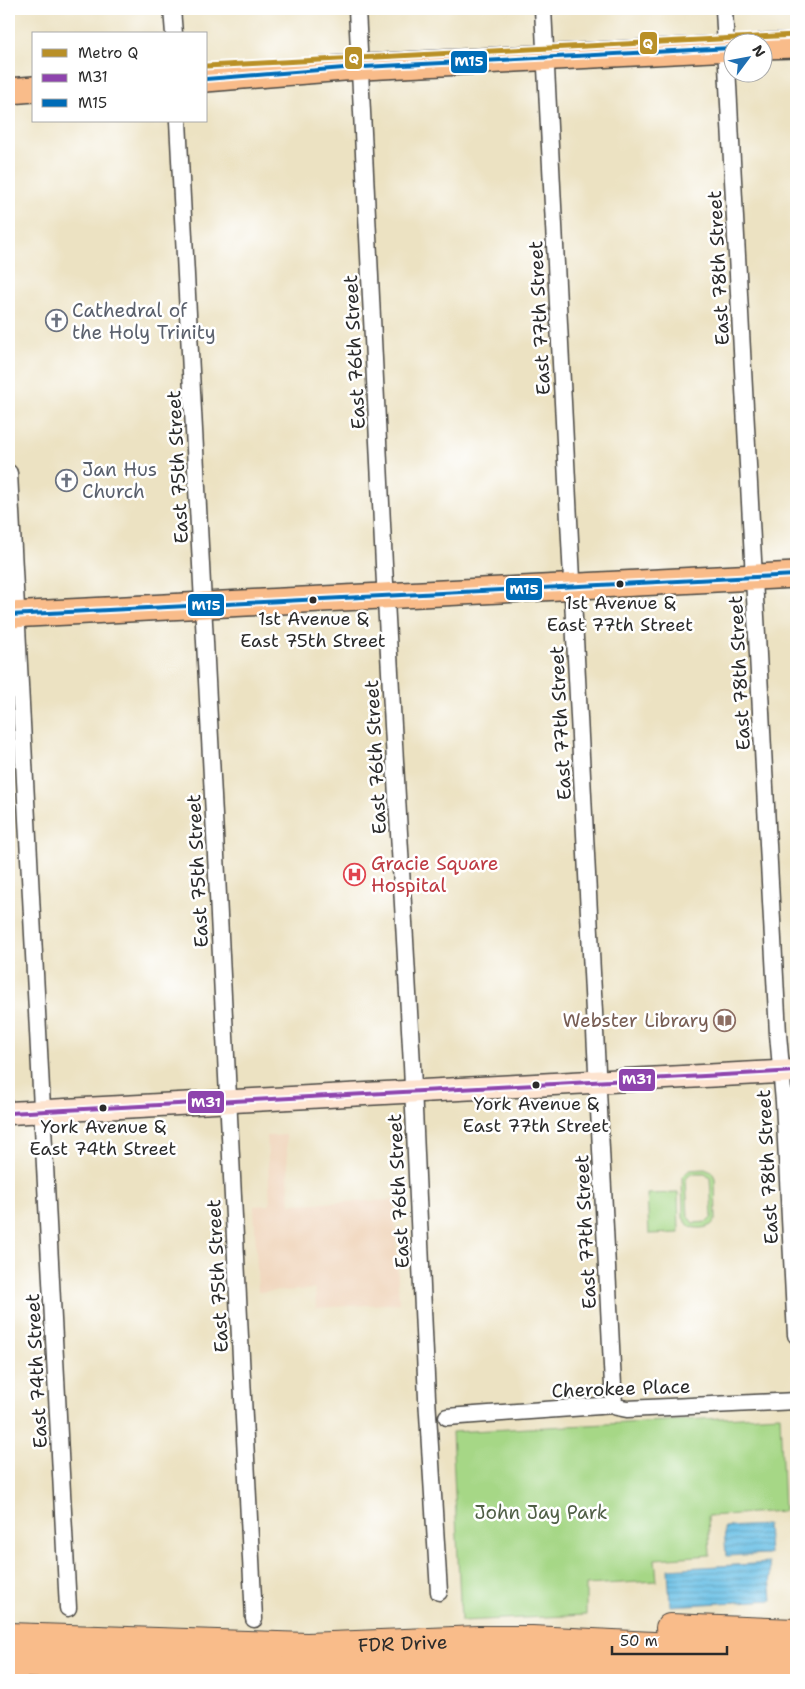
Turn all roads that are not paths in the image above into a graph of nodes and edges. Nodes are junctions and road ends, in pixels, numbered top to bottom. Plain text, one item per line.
1 (172, 9) edge
2 (357, 9) edge
3 (543, 9) edge
4 (724, 9) edge
5 (174, 32) edge
6 (728, 32) edge
7 (796, 45) edge
8 (772, 46) edge
9 (722, 48) edge
10 (545, 58) junction
11 (361, 67) junction
12 (208, 79) edge
13 (732, 82) edge
14 (32, 89) edge
15 (9, 91) edge
16 (178, 122) edge
17 (9, 473) edge
18 (796, 575) edge
19 (754, 578) junction
20 (573, 587) junction
21 (386, 595) junction
22 (204, 604) junction
23 (12, 614) edge
24 (789, 1071) edge
25 (598, 1080) junction
26 (413, 1090) junction
27 (227, 1101) junction
28 (42, 1111) junction
29 (9, 1113) edge
30 (796, 1335) edge
31 (796, 1401) edge
32 (614, 1405) junction
33 (447, 1417) dead end
34 (439, 1592) dead end
35 (68, 1608) dead end
36 (254, 1619) dead end
37 (796, 1633) edge
38 (9, 1637) edge
39 (532, 1640) junction
40 (796, 1652) edge
41 (9, 1663) edge
42 (796, 1678) edge

1 - 5 street
2 - 11 street, East 76th Street
3 - 10 street, East 77th Street
4 - 6 street, East 78th Street
7 - 8 main road
9 - 10 main road
10 - 11 main road
10 - 20 street, East 77th Street
11 - 12 main road
11 - 21 street, East 76th Street
13 - 19 street, East 78th Street
14 - 15 main road
16 - 22 street, East 75th Street
17 - 23 street, East 74th Street
18 - 19 main road
19 - 20 main road
19 - 24 street, East 78th Street
20 - 21 main road
20 - 25 street, East 77th Street
21 - 22 main road
21 - 26 street, East 76th Street
22 - 23 main road
22 - 27 street, East 75th Street
23 - 28 street, East 74th Street
24 - 25 main road
24 - 30 street, East 78th Street
25 - 26 main road
25 - 32 street, East 77th Street
26 - 27 main road
26 - 34 street, East 76th Street
27 - 28 main road
27 - 36 street, East 75th Street
28 - 29 main road
28 - 35 street, East 74th Street
31 - 32 street, Cherokee Place
32 - 33 street, Cherokee Place
37 - 39 highway
38 - 39 highway, FDR Drive
39 - 40 highway, FDR Drive
41 - 42 highway, FDR Drive

